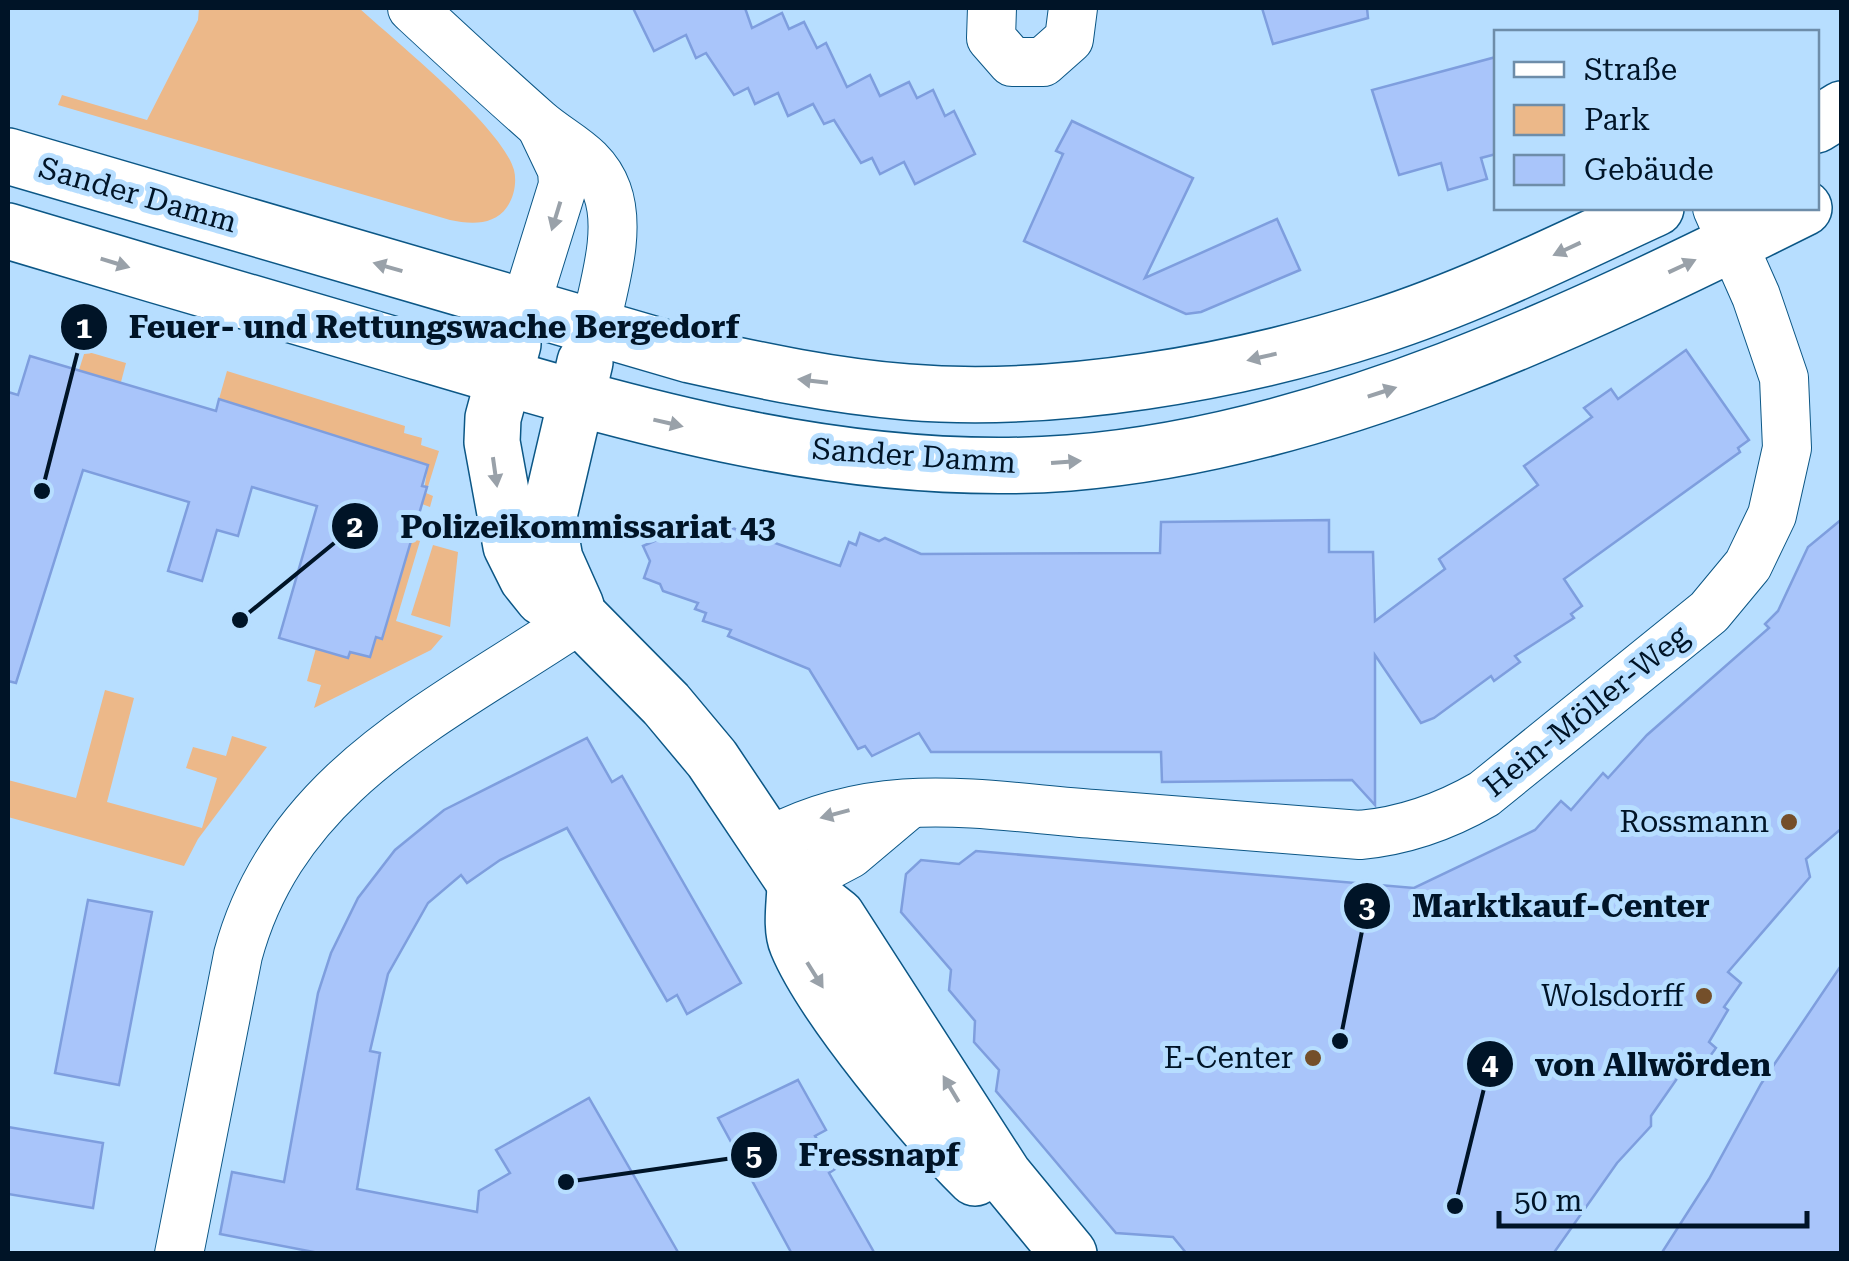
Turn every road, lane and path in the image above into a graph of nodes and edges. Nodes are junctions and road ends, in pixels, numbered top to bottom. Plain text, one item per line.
1 (412, 8) edge
2 (992, 8) edge
3 (1074, 8) edge
4 (1842, 109) edge
5 (1819, 123) edge
6 (542, 126) junction
7 (8, 156) edge
8 (1842, 186) edge
9 (1819, 198) edge
10 (1651, 210) edge
11 (1795, 210) edge
12 (1725, 225) edge
13 (8, 231) edge
14 (525, 308) junction
15 (596, 328) junction
16 (502, 376) junction
17 (574, 397) junction
18 (582, 618) junction
19 (781, 862) junction
20 (179, 1254) edge
21 (1069, 1254) edge

1 - 6 street
2 - 3 street
4 - 5 main road
6 -> 14 street
6 - 15 street
14 -> 7 main road, Sander Damm
8 - 9 main road
10 -> 15 main road, Sander Damm
11 - 12 main road, Sander Damm
17 -> 12 main road, Sander Damm
12 - 19 street, Hein-Möller-Weg
13 -> 16 main road, Sander Damm
14 - 15 main road, Sander Damm
14 - 16 main road
15 - 17 main road
16 - 17 main road, Sander Damm
16 -> 18 main road
17 - 18 main road
18 - 19 main road
18 - 20 street
19 - 21 main road

